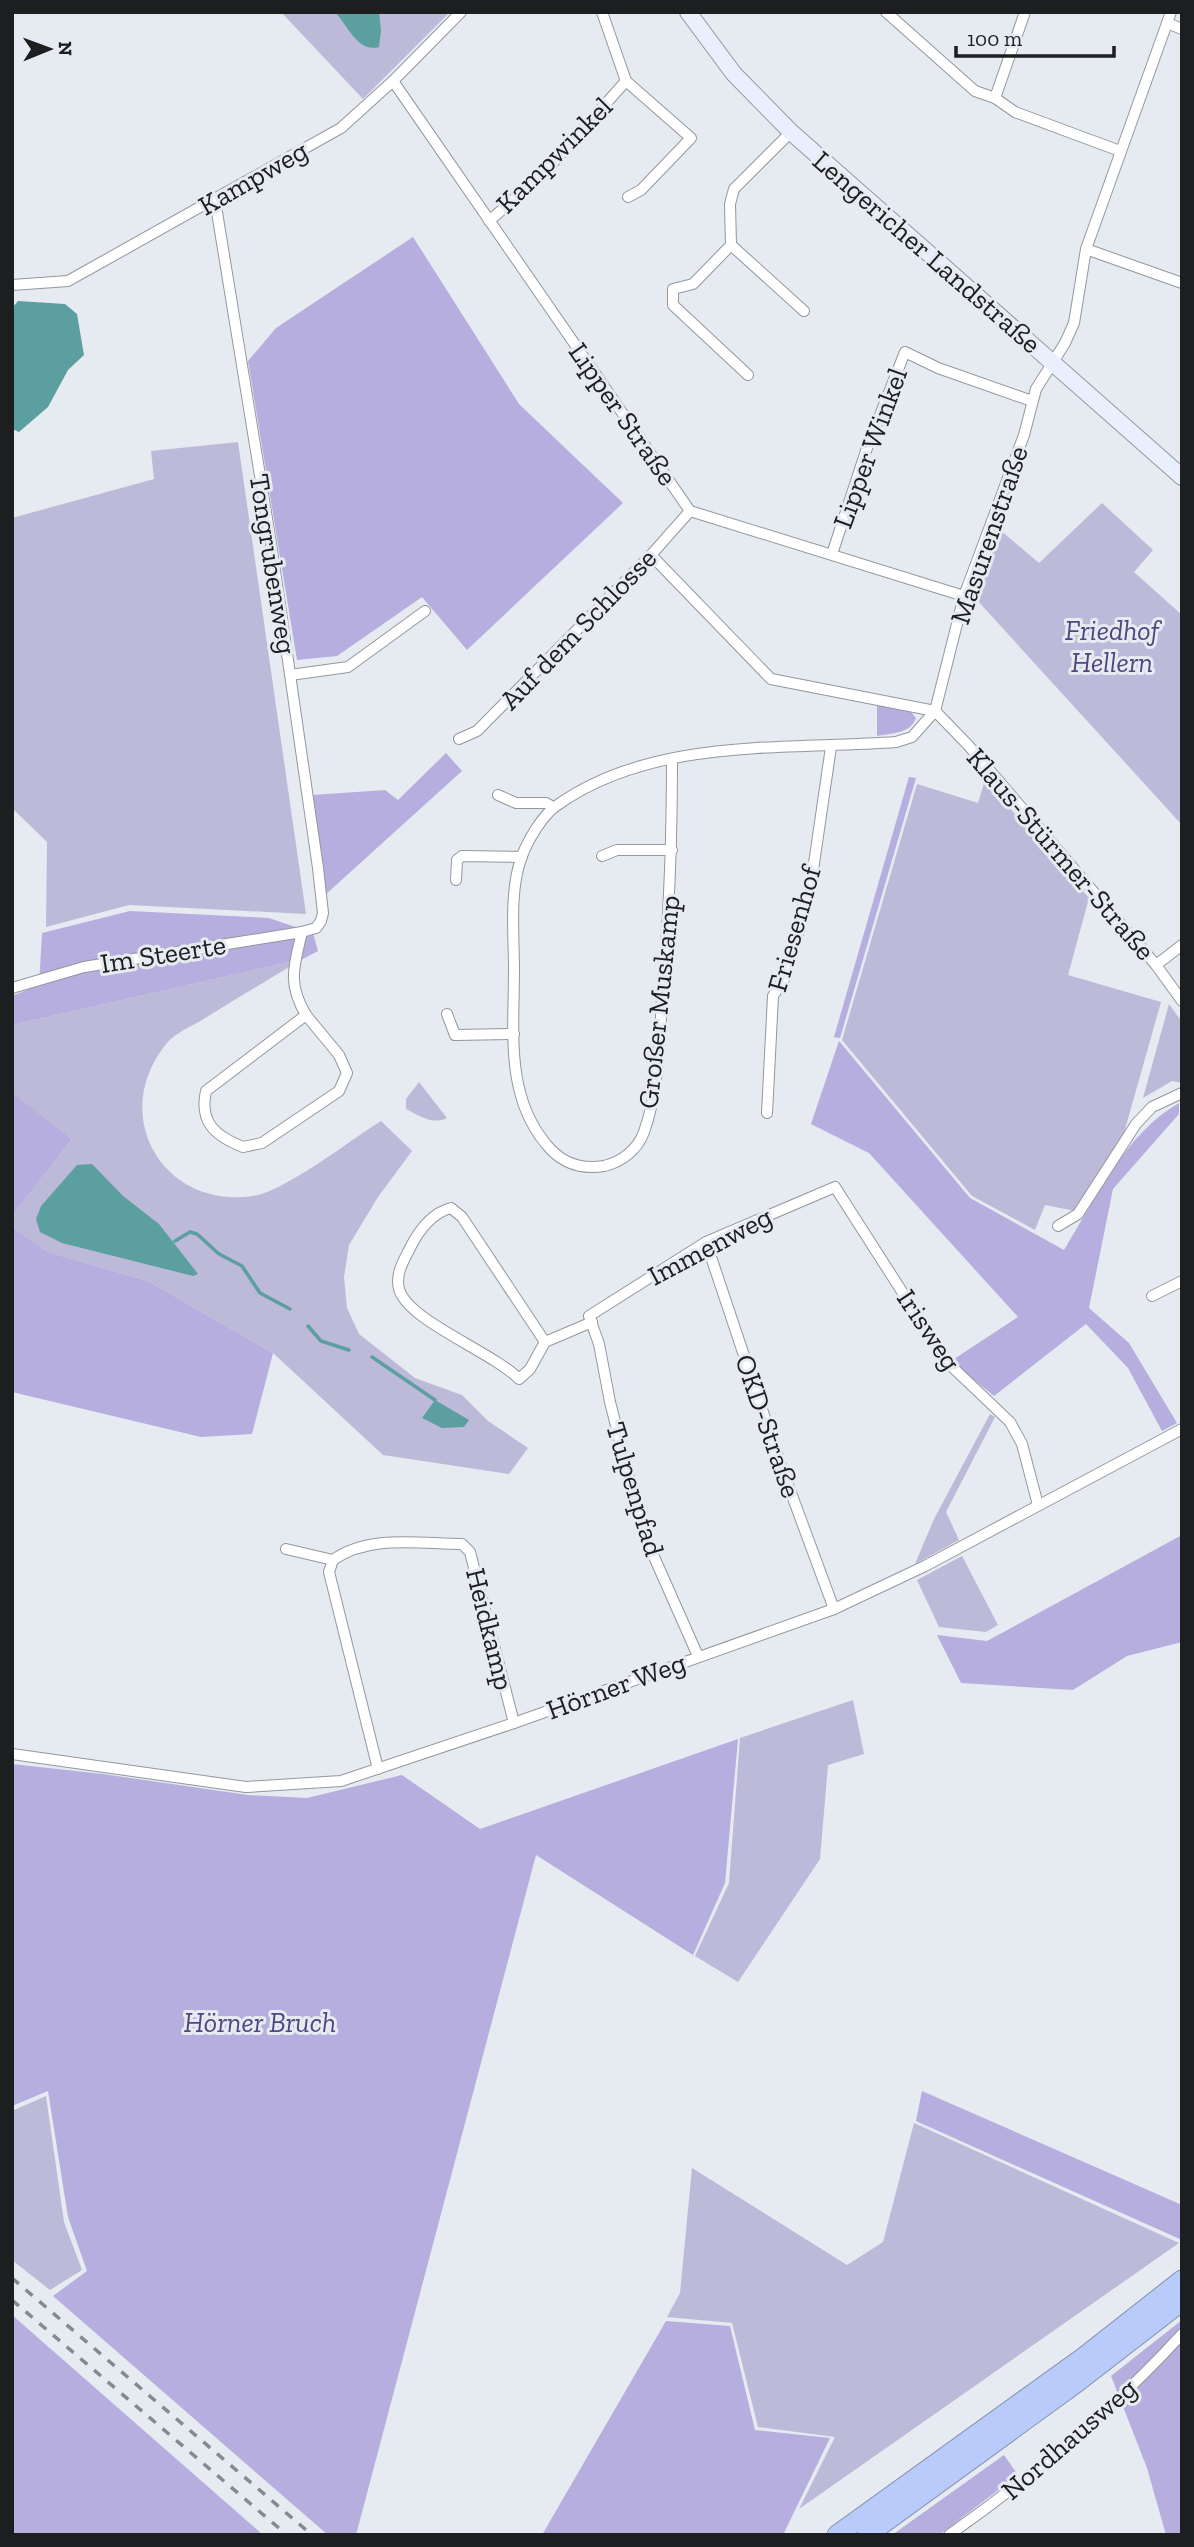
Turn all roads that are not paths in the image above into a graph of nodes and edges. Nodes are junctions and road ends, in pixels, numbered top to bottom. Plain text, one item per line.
1 (461, 12) edge
2 (602, 12) edge
3 (688, 12) edge
4 (886, 12) edge
5 (1025, 12) edge
6 (1169, 18) edge
7 (1182, 29) edge
8 (393, 81) junction
9 (626, 81) junction
10 (995, 98) junction
11 (791, 132) junction
12 (1120, 151) junction
13 (628, 197) dead end
14 (215, 200) junction
15 (489, 221) junction
16 (731, 245) junction
17 (1086, 249) junction
18 (1182, 283) edge
19 (12, 285) edge
20 (804, 311) dead end
21 (1052, 362) junction
22 (748, 375) dead end
23 (1032, 401) junction
24 (1182, 477) edge
25 (690, 510) junction
26 (832, 554) junction
27 (652, 555) junction
28 (964, 596) junction
29 (425, 611) dead end
30 (290, 675) junction
31 (935, 711) junction
32 (459, 739) dead end
33 (831, 747) junction
34 (673, 759) junction
35 (498, 795) dead end
36 (553, 807) junction
37 (673, 850) junction
38 (602, 856) dead end
39 (522, 857) junction
40 (456, 880) dead end
41 (316, 928) joint
42 (302, 932) junction
43 (1182, 945) edge
44 (1156, 965) junction
45 (12, 988) edge
46 (1182, 1002) edge
47 (447, 1014) dead end
48 (306, 1015) junction
49 (514, 1034) junction
50 (1182, 1093) edge
51 (767, 1113) dead end
52 (835, 1187) joint
53 (1058, 1226) dead end
54 (706, 1242) junction
55 (1182, 1281) edge
56 (1152, 1296) dead end
57 (591, 1319) junction
58 (545, 1342) junction
59 (1182, 1429) edge
60 (1038, 1505) junction
61 (286, 1549) dead end
62 (333, 1560) junction
63 (834, 1609) junction
64 (698, 1657) junction
65 (514, 1723) junction
66 (12, 1754) edge
67 (378, 1769) junction
68 (1182, 2280) edge
69 (1182, 2301) edge
70 (1182, 2334) edge
71 (837, 2535) edge
72 (867, 2535) edge
73 (949, 2535) edge

1 - 8 street, Kampweg
2 - 9 street, Kampwinkel
3 - 11 main road, Lengericher Landstraße
4 - 10 street
5 - 10 street
6 - 7 street
6 - 12 street, Masurenstraße
8 - 14 street, Kampweg
8 - 15 street, Lipper Straße
9 - 13 street
9 - 15 street, Kampwinkel
10 - 12 street
11 - 16 street
11 - 21 main road, Lengericher Landstraße
12 - 17 street, Masurenstraße
14 - 19 street, Kampweg
14 - 30 street, Tongrubenweg
15 - 25 street, Lipper Straße
16 - 20 street
16 - 22 street
17 - 18 street
17 - 21 street, Masurenstraße
21 - 23 street, Masurenstraße
21 - 24 main road, Lengericher Landstraße
23 - 26 street, Lipper Winkel
23 - 28 street, Masurenstraße
25 - 26 street, Lipper Straße
25 - 27 street, Auf dem Schlosse
26 - 28 street, Lipper Straße
27 - 31 street
27 - 32 street, Auf dem Schlosse
28 - 31 street, Masurenstraße
29 - 30 street
30 - 41 street, Tongrubenweg
31 - 33 street, Großer Muskamp
31 - 44 street, Klaus-Stürmer-Straße
33 - 34 street, Großer Muskamp
33 - 51 street, Friesenhof
34 - 36 street, Großer Muskamp
34 - 37 street, Großer Muskamp
35 - 36 street
36 - 39 street, Großer Muskamp
37 - 38 street
37 - 49 street, Großer Muskamp
39 - 40 street
39 - 49 street, Großer Muskamp
41 - 42 street, Im Steerte
42 - 45 street, Im Steerte
42 - 48 street
43 - 44 street
44 - 46 street, Klaus-Stürmer-Straße
47 - 49 street
48 - 48 street
50 - 53 street
52 - 54 street, Immenweg
52 - 60 street, Irisweg
54 - 57 street, Immenweg
54 - 63 street, OKD-Straße
55 - 56 street
57 - 58 street, Immenweg
57 - 64 street, Tulpenpfad
58 - 58 street
59 - 60 street, Hörner Weg
60 - 63 street, Hörner Weg
61 - 62 street
62 - 65 street, Heidkamp
62 - 67 street
63 - 64 street, Hörner Weg
64 - 65 street, Hörner Weg
65 - 67 street, Hörner Weg
66 - 67 street, Hörner Weg
68 - 71 highway
69 - 72 highway
70 - 73 street, Nordhausweg

